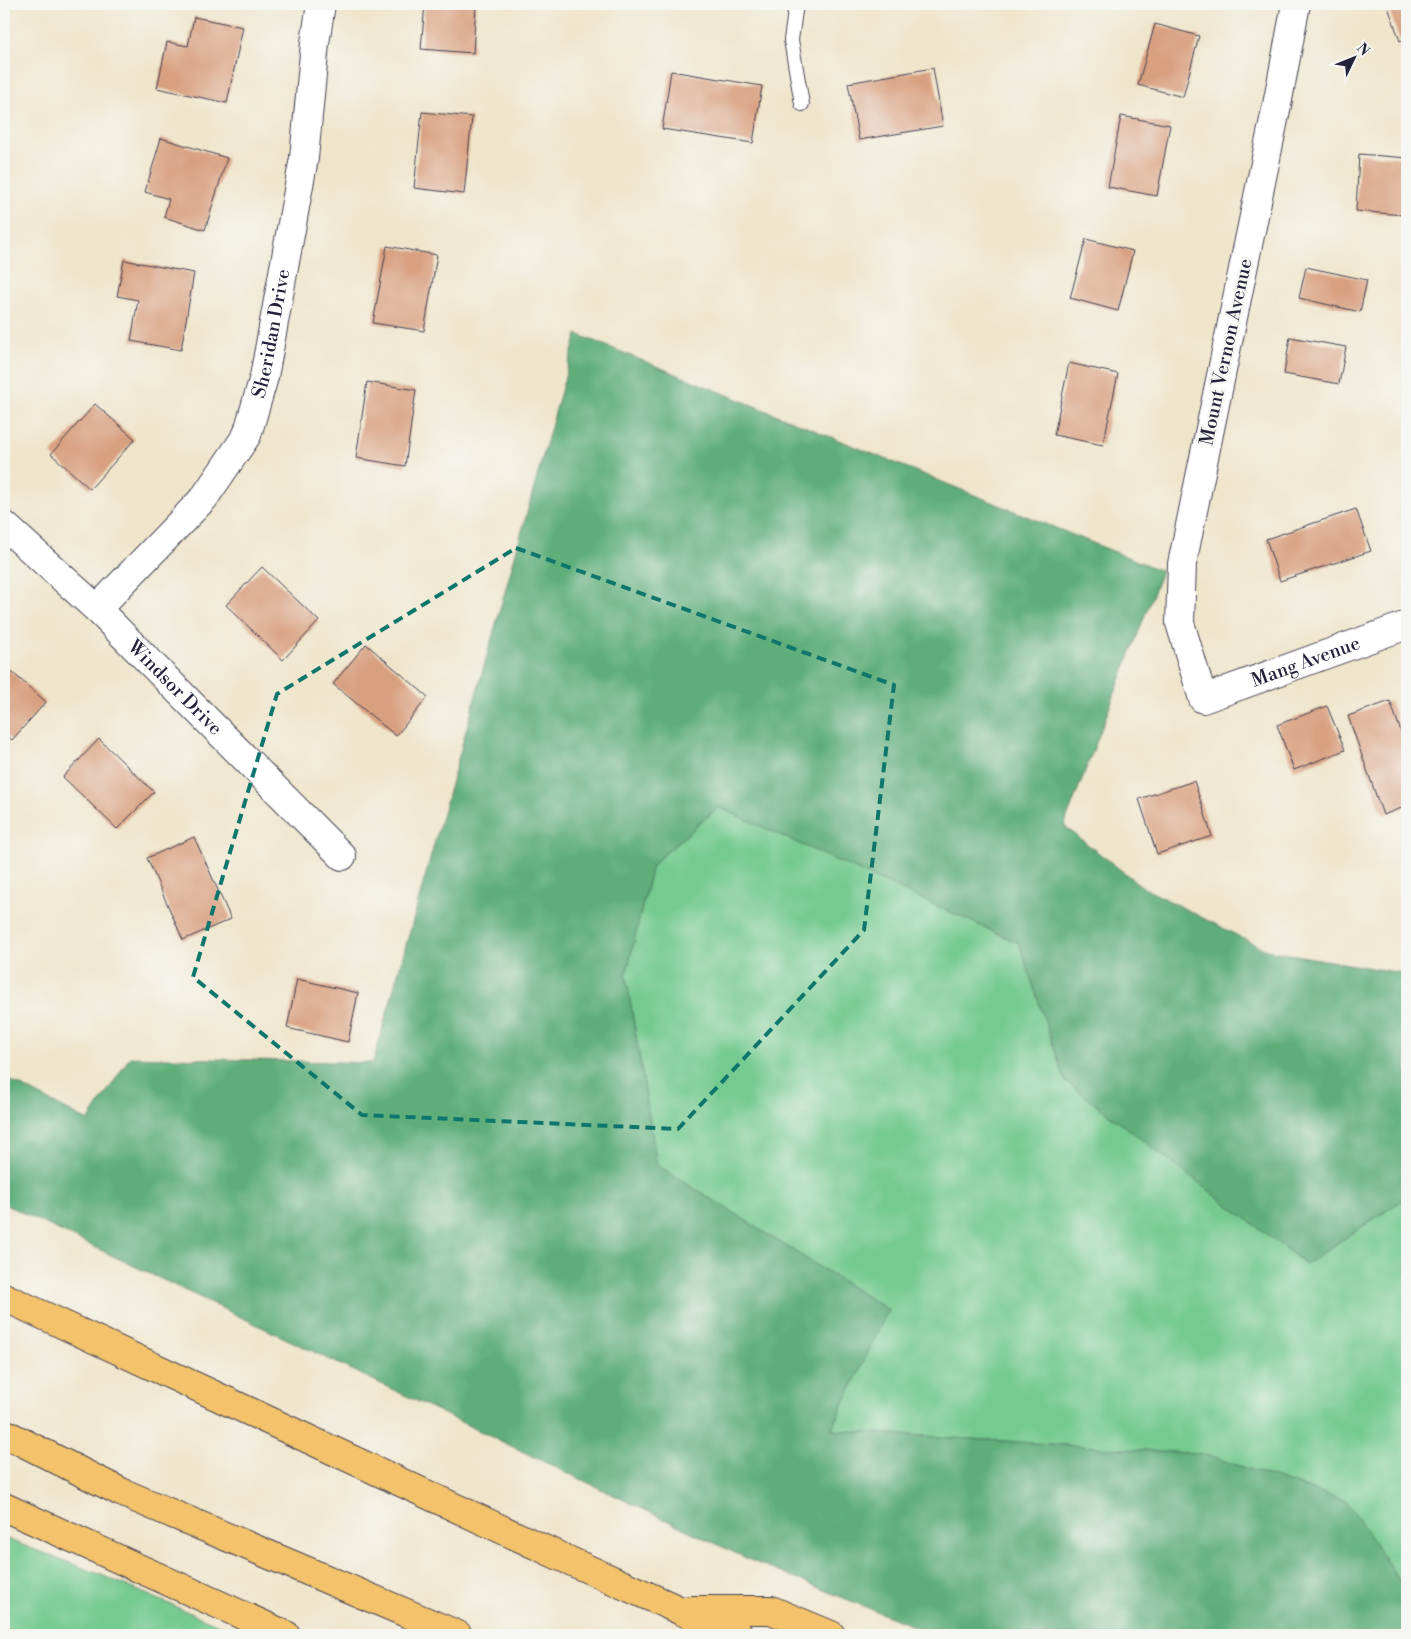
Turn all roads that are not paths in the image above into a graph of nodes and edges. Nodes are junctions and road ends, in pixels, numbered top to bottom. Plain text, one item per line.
1 (321, 4) edge
2 (796, 4) edge
3 (1296, 4) edge
4 (802, 104) dead end
5 (4, 525) edge
6 (97, 608) junction
7 (1407, 625) edge
8 (1204, 699) joint
9 (342, 856) dead end
10 (4, 1296) edge
11 (4, 1433) edge
12 (4, 1506) edge
13 (4, 1513) edge
14 (37, 1523) junction
15 (679, 1610) junction
16 (286, 1635) edge
17 (458, 1635) edge
18 (739, 1635) edge
19 (831, 1635) edge

1 - 6 street, Sheridan Drive
2 - 4 lane
3 - 8 street, Mount Vernon Avenue
5 - 6 street, Windsor Drive
6 - 9 street, Windsor Drive
7 - 8 street, Mang Avenue
10 - 15 highway
11 - 17 highway
12 - 14 highway
13 - 14 highway
14 - 16 highway
15 - 18 highway
15 - 19 highway

